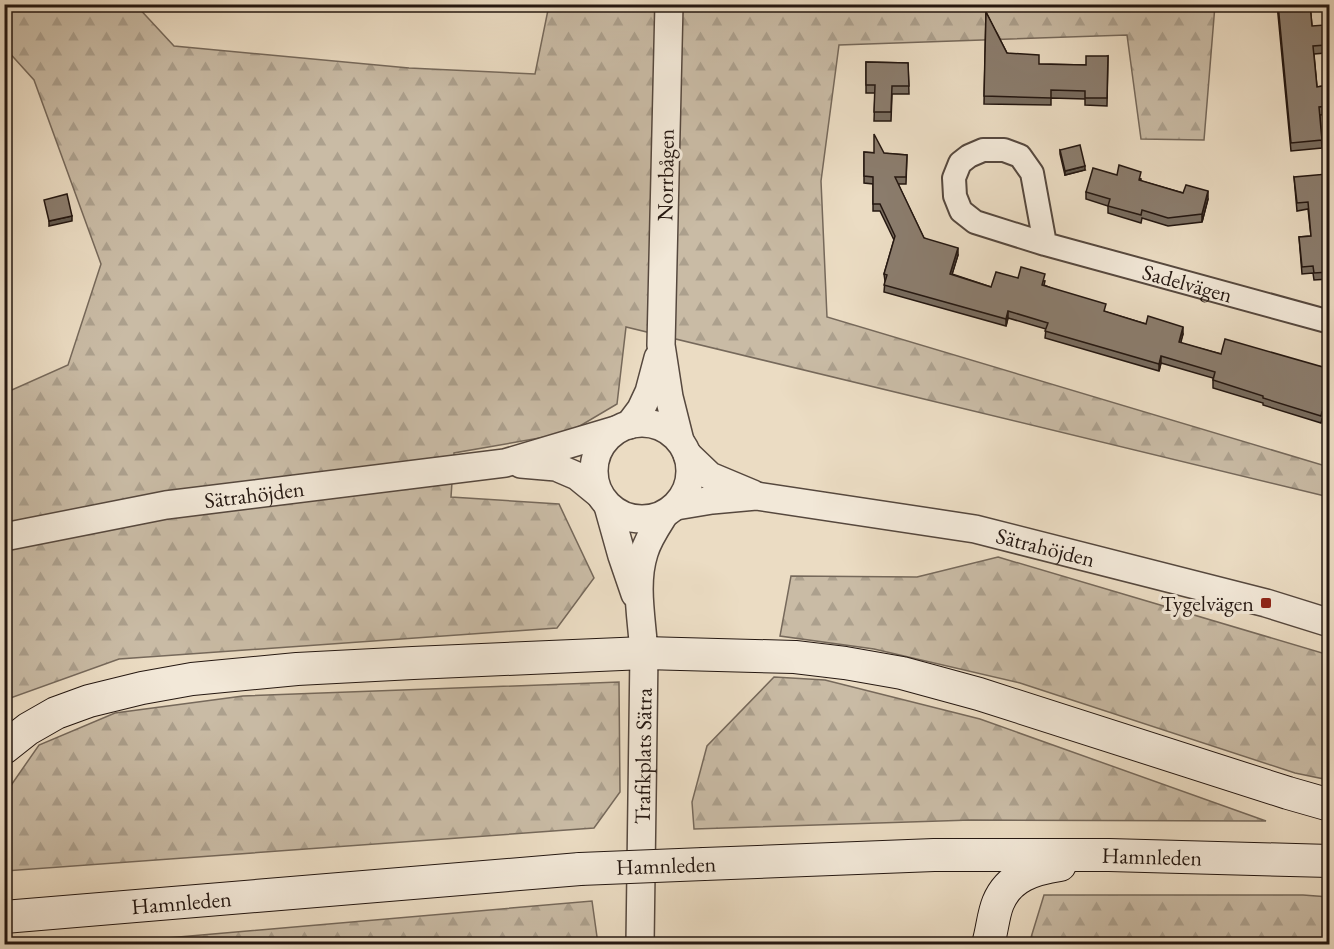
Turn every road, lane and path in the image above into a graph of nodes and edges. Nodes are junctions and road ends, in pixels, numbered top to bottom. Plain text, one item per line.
1 (669, 4) edge
2 (1045, 244) junction
3 (1329, 322) edge
4 (661, 345) junction
5 (623, 428) junction
6 (684, 448) junction
7 (505, 463) junction
8 (756, 496) junction
9 (604, 500) junction
10 (670, 511) junction
11 (4, 537) edge
12 (640, 606) junction
13 (1329, 623) edge
14 (644, 653) junction
15 (4, 748) edge
16 (1329, 805) edge
17 (1109, 855) junction
18 (1329, 861) edge
19 (4, 917) edge
20 (640, 945) edge
21 (988, 945) edge

1 - 4 street, Norrbågen
2 - 2 street, Sadelvägen
2 - 3 street, Sadelvägen
4 - 5 street, Norrbågen
4 - 6 street, Norrbågen
5 - 6 street
5 - 7 street, Sätrahöjden
5 - 9 street
6 - 8 street, Sätrahöjden
6 - 10 street
7 - 9 street, Sätrahöjden
7 - 11 street, Sätrahöjden
8 - 10 street, Sätrahöjden
8 - 13 street, Sätrahöjden
9 - 10 street
9 - 12 street, Trafikplats Sätra
10 - 12 street, Trafikplats Sätra
12 - 14 street, Trafikplats Sätra
14 - 15 main road
14 - 16 main road
14 - 20 street, Trafikplats Sätra
17 - 18 main road, Hamnleden
17 - 19 main road, Hamnleden, bridge
17 - 21 main road

